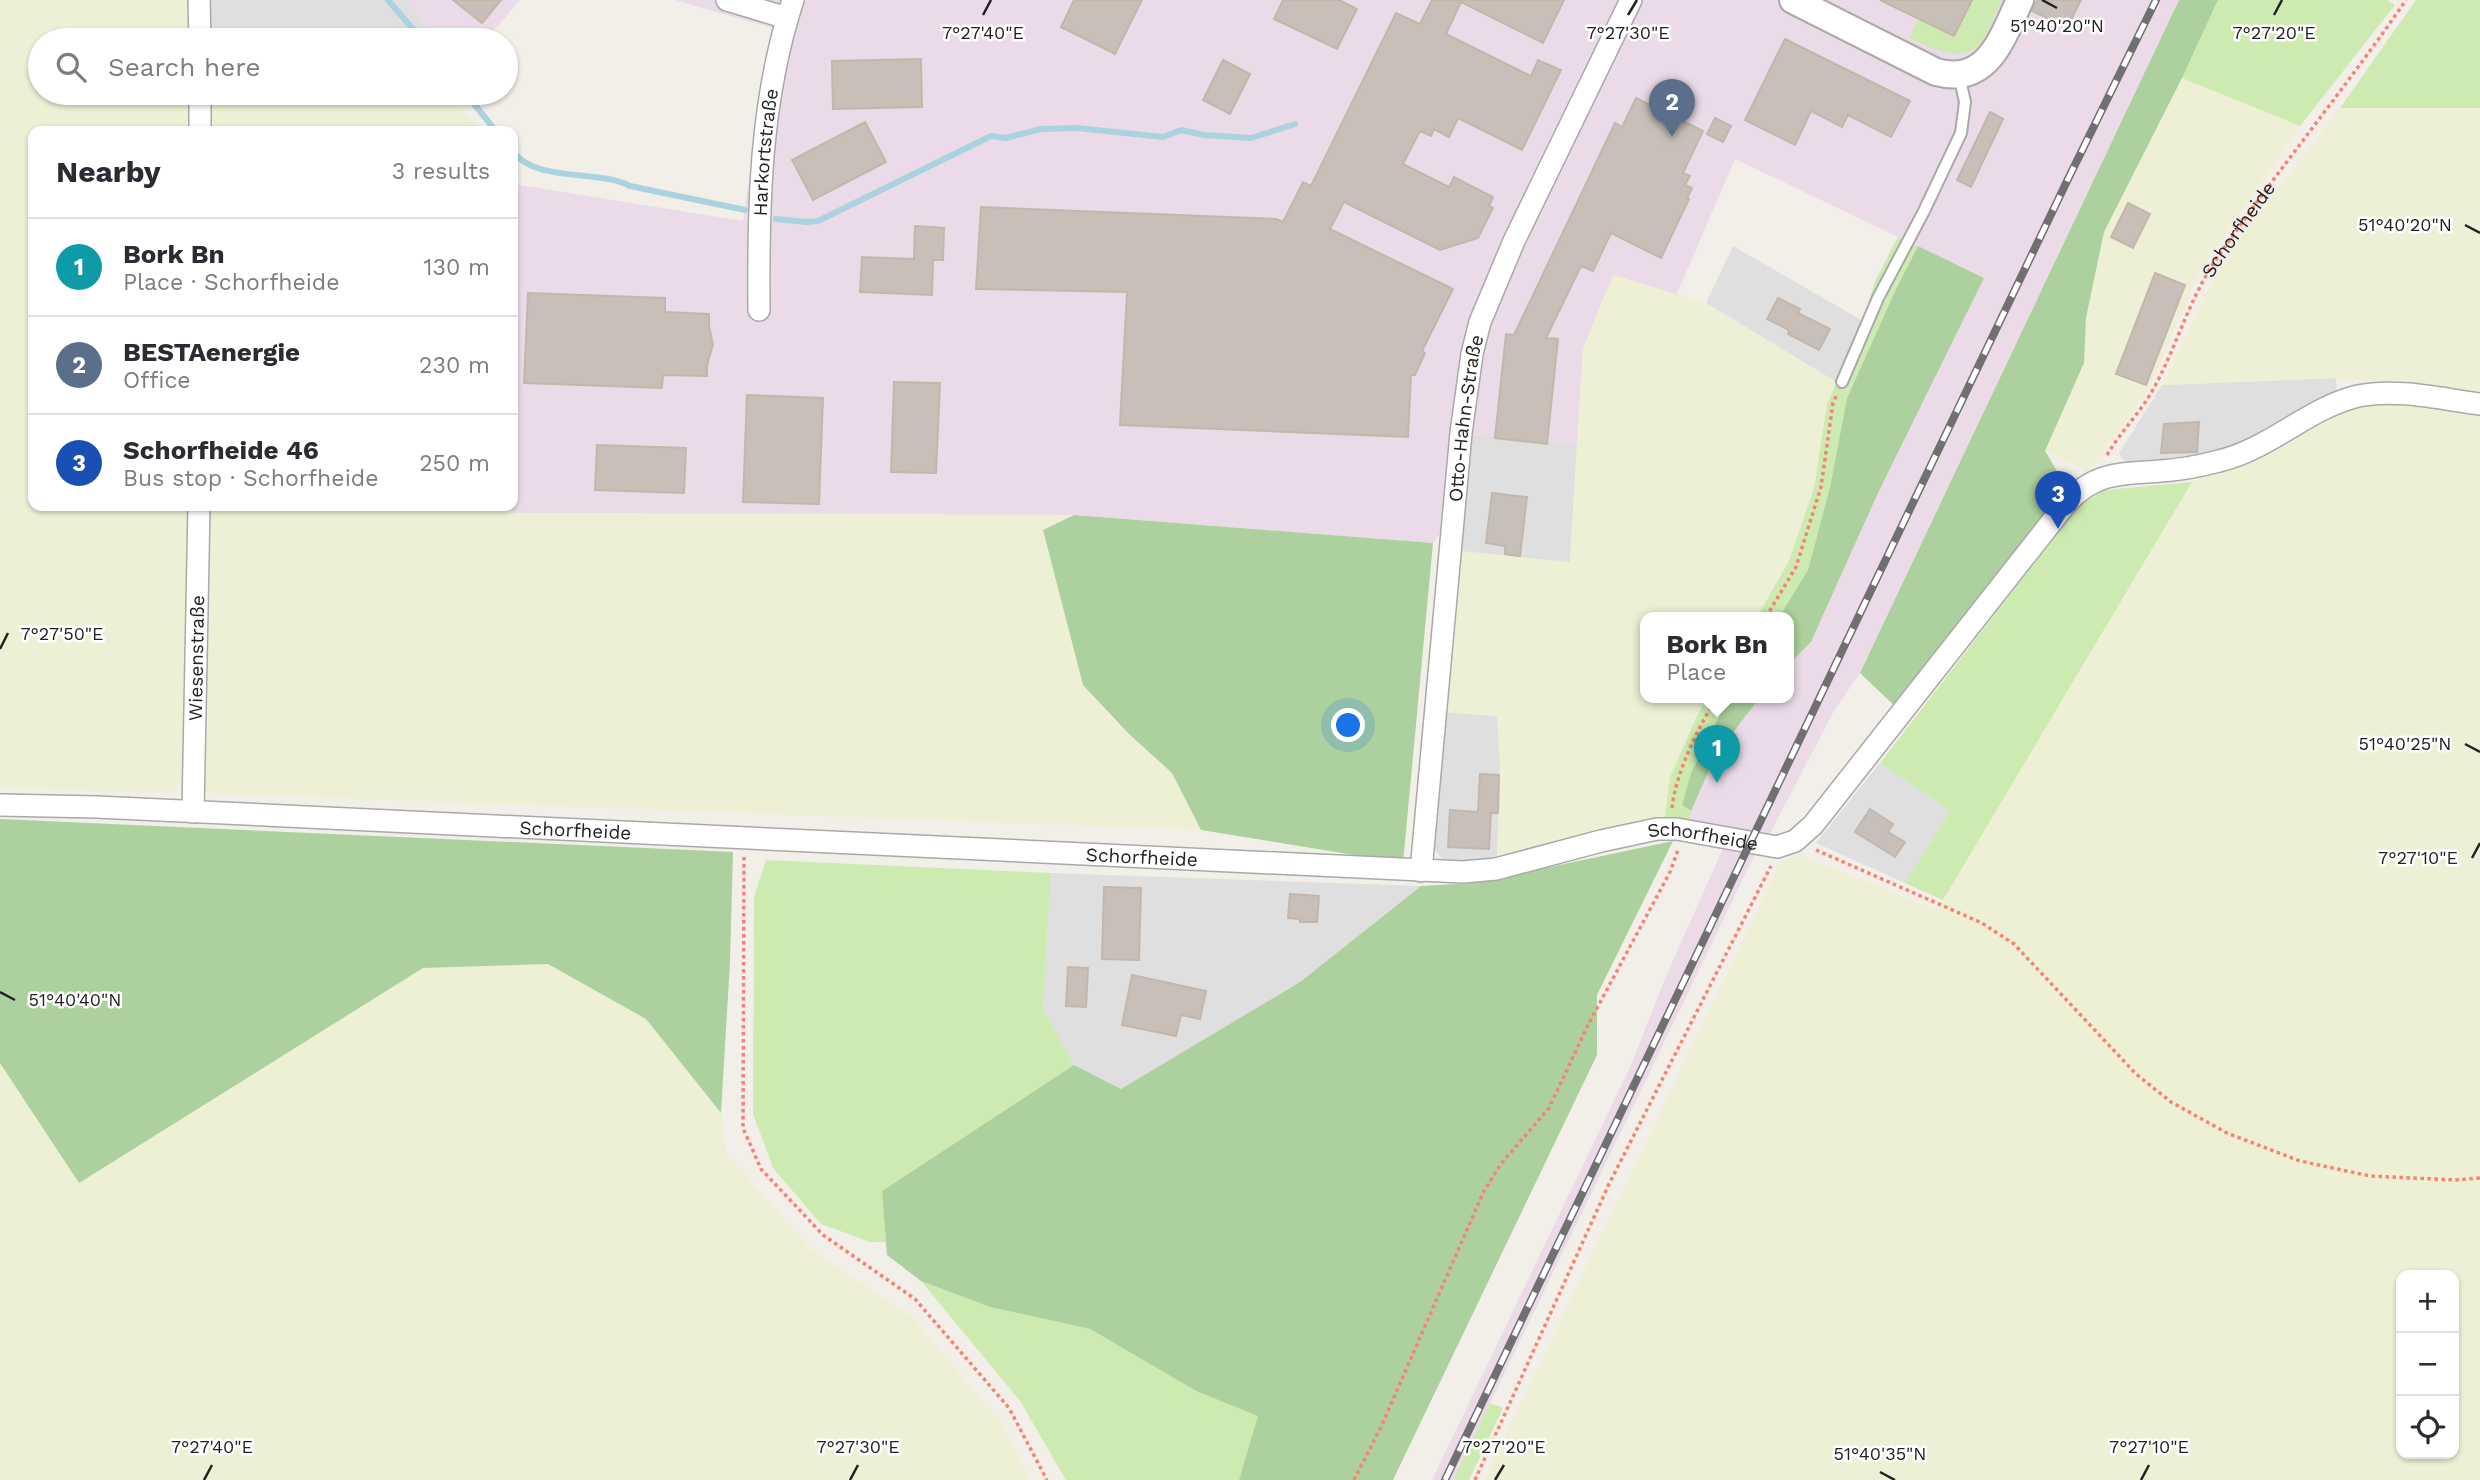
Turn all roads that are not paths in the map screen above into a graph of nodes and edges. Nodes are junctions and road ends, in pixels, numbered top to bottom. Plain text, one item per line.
1 (199, 0) edge
2 (727, 0) edge
3 (1631, 0) edge
4 (1793, 0) edge
5 (2020, 0) edge
6 (790, 9) edge
7 (200, 28) edge
8 (1959, 75) junction
9 (200, 105) edge
10 (200, 126) edge
11 (759, 310) dead end
12 (1842, 382) road end
13 (2480, 404) edge
14 (199, 511) edge
15 (0, 805) edge
16 (193, 812) junction
17 (1421, 871) junction

1 - 7 street
2 - 6 street
3 - 17 street, Otto-Hahn-Straße
4 - 8 street
5 - 8 street
6 - 11 street, Harkortstraße
8 - 12 lane
9 - 10 street
13 - 17 street, Schorfheide
14 - 16 street, Wiesenstraße
15 - 16 street, Schorfheide
16 - 17 street, Schorfheide

